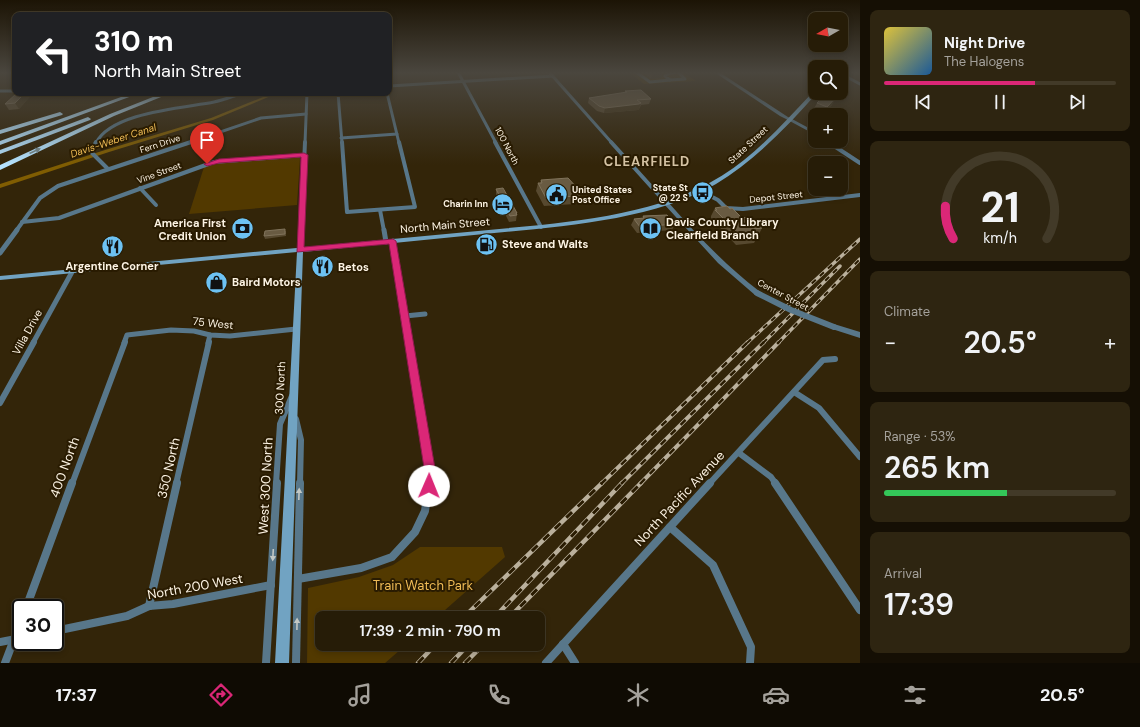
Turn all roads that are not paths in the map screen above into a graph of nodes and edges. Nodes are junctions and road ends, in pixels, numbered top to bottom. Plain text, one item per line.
1 (98, 103) edge
2 (110, 103) edge
3 (133, 103) edge
4 (143, 103) edge
5 (203, 103) edge
6 (307, 103) edge
7 (339, 103) edge
8 (389, 103) edge
9 (474, 103) edge
10 (577, 103) edge
11 (762, 103) edge
12 (805, 103) edge
13 (306, 114) junction
14 (789, 119) junction
15 (808, 128) edge
16 (0, 132) edge
17 (397, 134) junction
18 (341, 138) junction
19 (0, 143) edge
20 (837, 148) edge
21 (0, 152) edge
22 (304, 155) junction
23 (860, 163) edge
24 (0, 168) edge
25 (108, 169) junction
26 (140, 188) junction
27 (699, 190) junction
28 (860, 195) edge
29 (666, 203) junction
30 (156, 205) dead end
31 (380, 210) junction
32 (638, 211) joint
33 (22, 222) junction
34 (541, 227) junction
35 (389, 241) junction
36 (300, 250) junction
37 (0, 252) edge
38 (72, 272) junction
39 (0, 278) edge
40 (425, 314) dead end
41 (405, 316) junction
42 (296, 329) junction
43 (210, 334) junction
44 (127, 335) joint
45 (860, 336) edge
46 (836, 359) dead end
47 (293, 392) junction
48 (794, 392) junction
49 (0, 403) edge
50 (739, 453) junction
51 (860, 457) edge
52 (670, 527) junction
53 (298, 579) junction
54 (271, 585) junction
55 (29, 599) edge
56 (149, 606) junction
57 (860, 610) edge
58 (64, 629) edge
59 (12, 640) edge
60 (0, 642) edge
61 (563, 644) junction
62 (12, 650) edge
63 (5, 663) edge
64 (266, 663) edge
65 (282, 663) edge
66 (296, 663) edge
67 (546, 663) edge
68 (575, 663) edge
69 (750, 663) edge

1 - 16 highway
2 - 19 highway
3 - 21 highway
24 -> 4 highway
5 - 25 street
6 - 13 street, 300 North
7 - 18 street
8 - 17 street
9 - 34 street, 100 North
10 - 29 street, Center Street
11 - 14 street
12 - 14 main road, State Street
13 - 22 street, 300 North
13 - 25 street, Fern Drive
14 - 15 street
14 - 27 main road, State Street
17 - 18 street
17 - 31 street
18 - 31 street
20 - 23 street
22 - 26 street, Vine Street
22 - 36 street, 300 North
25 - 33 street, Fern Drive
26 - 30 street
26 - 33 street, Vine Street
27 - 28 street, Depot Street
27 - 29 main road, State Street
29 - 32 main road, State Street
29 - 45 street, Center Street, bridge
31 - 35 street
32 - 34 main road, North Main Street
33 - 37 street
34 - 35 main road, North Main Street
35 - 36 main road, North Main Street
35 - 41 street
36 - 38 main road, North Main Street
36 - 42 main road, 300 North
38 - 39 main road, North Main Street
38 - 49 street, Villa Drive
40 - 41 street
41 - 53 street
42 - 43 street, 75 West
42 - 47 main road, 300 North
43 - 44 street, 75 West
43 - 56 street, 350 North
44 - 55 street, 400 North
46 - 48 street, North Pacific Avenue
53 -> 47 street
47 -> 54 street, West 300 North
47 - 65 main road, 300 North
48 - 50 street, North Pacific Avenue
48 - 51 street
50 - 52 street, North Pacific Avenue
50 - 57 street
52 - 61 street, North Pacific Avenue
52 - 69 street
66 -> 53 street
54 - 56 street, North 200 West
54 - 64 street, West 300 North
56 - 58 street, North 200 West
59 - 60 street
61 - 67 street, North Pacific Avenue
61 - 68 street
62 - 63 street

